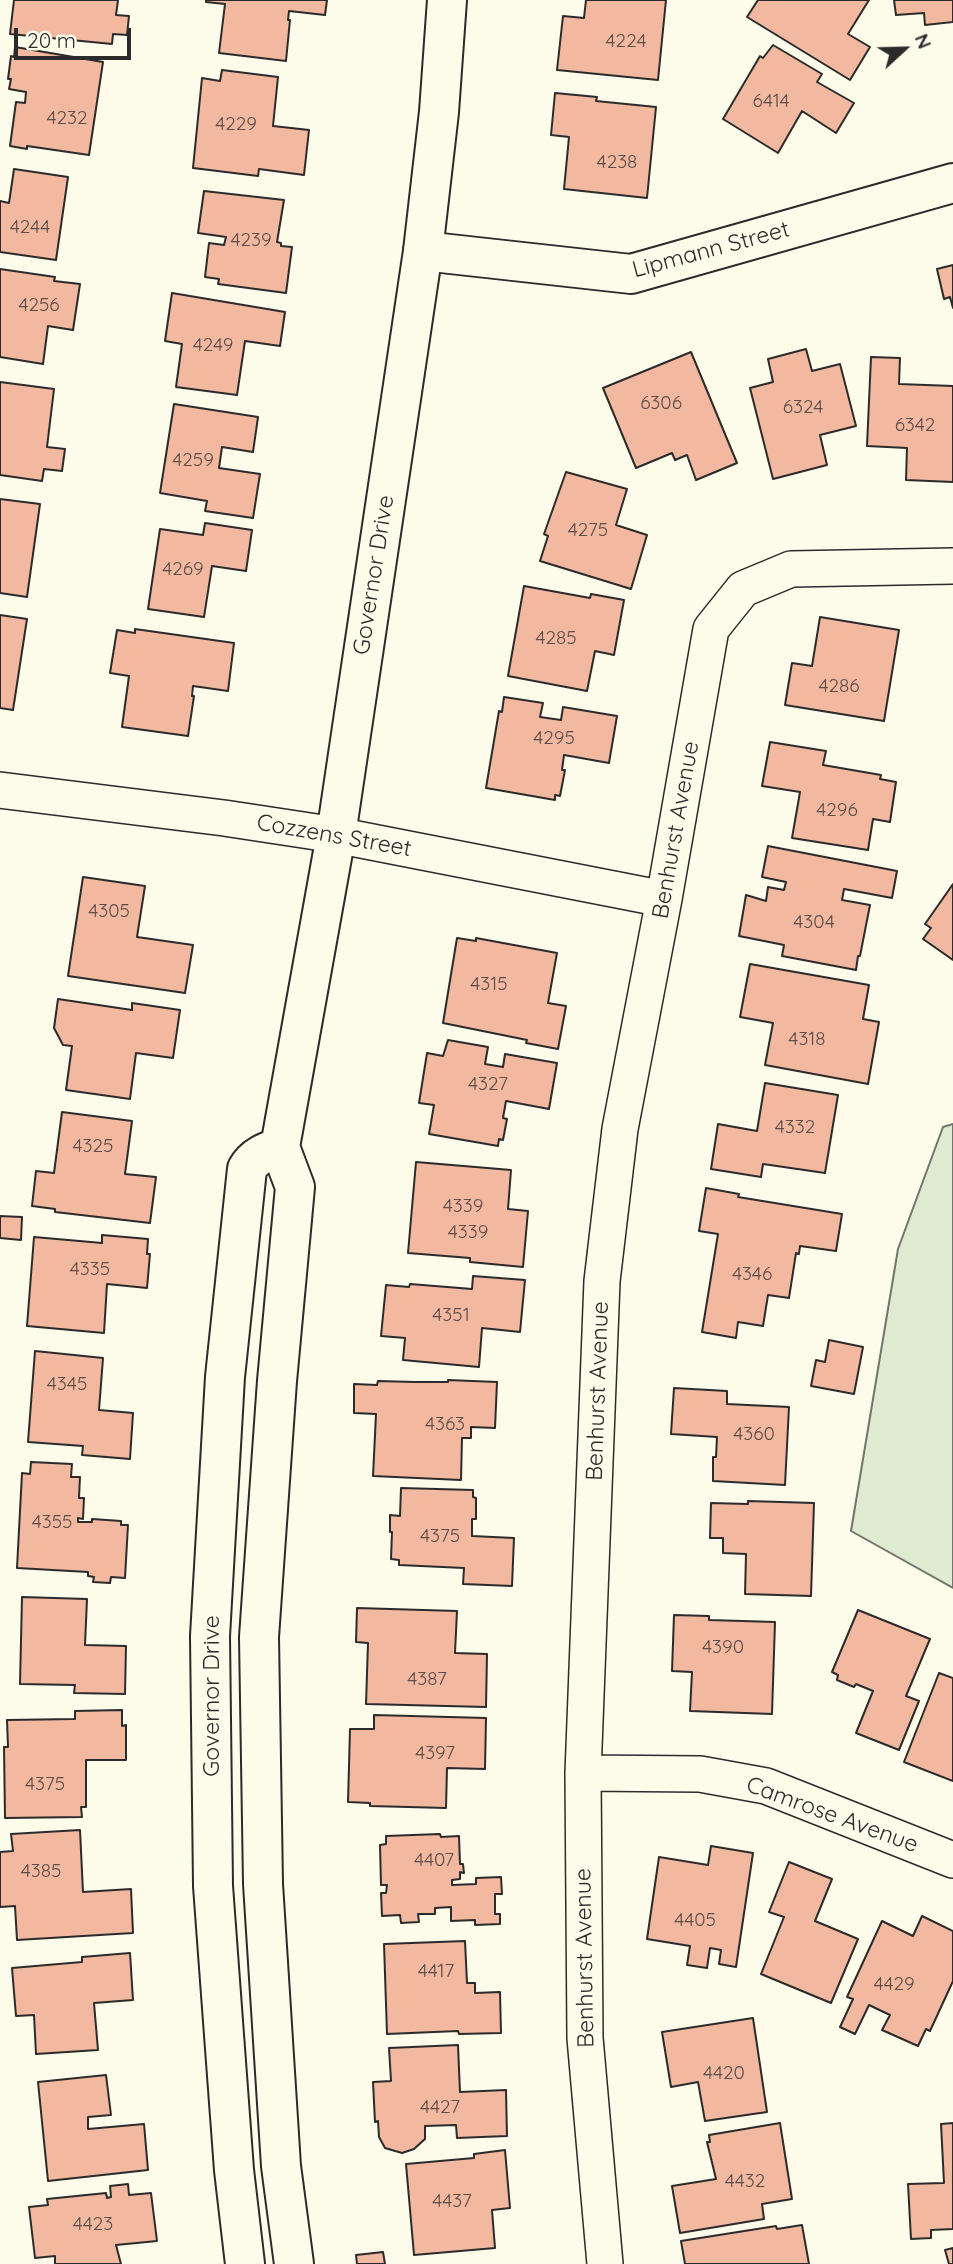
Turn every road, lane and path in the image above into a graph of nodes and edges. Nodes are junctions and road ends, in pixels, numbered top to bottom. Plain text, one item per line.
1 (447, 0) edge
2 (953, 183) edge
3 (423, 251) junction
4 (953, 566) edge
5 (0, 790) edge
6 (336, 835) junction
7 (664, 899) junction
8 (280, 1147) junction
9 (583, 1773) junction
10 (953, 1860) edge
11 (246, 2264) edge
12 (294, 2264) edge
13 (605, 2264) edge

1 - 3 main road, Governor Drive
2 - 3 main road, Lipmann Street
3 - 6 main road, Governor Drive
4 - 7 street, Benhurst Avenue
5 - 6 street, Cozzens Street
6 - 7 street, Cozzens Street
6 - 8 main road, Governor Drive
7 - 9 street, Benhurst Avenue
8 - 11 main road, Governor Drive
8 - 12 main road, Governor Drive
9 - 10 street, Camrose Avenue
9 - 13 street, Benhurst Avenue

